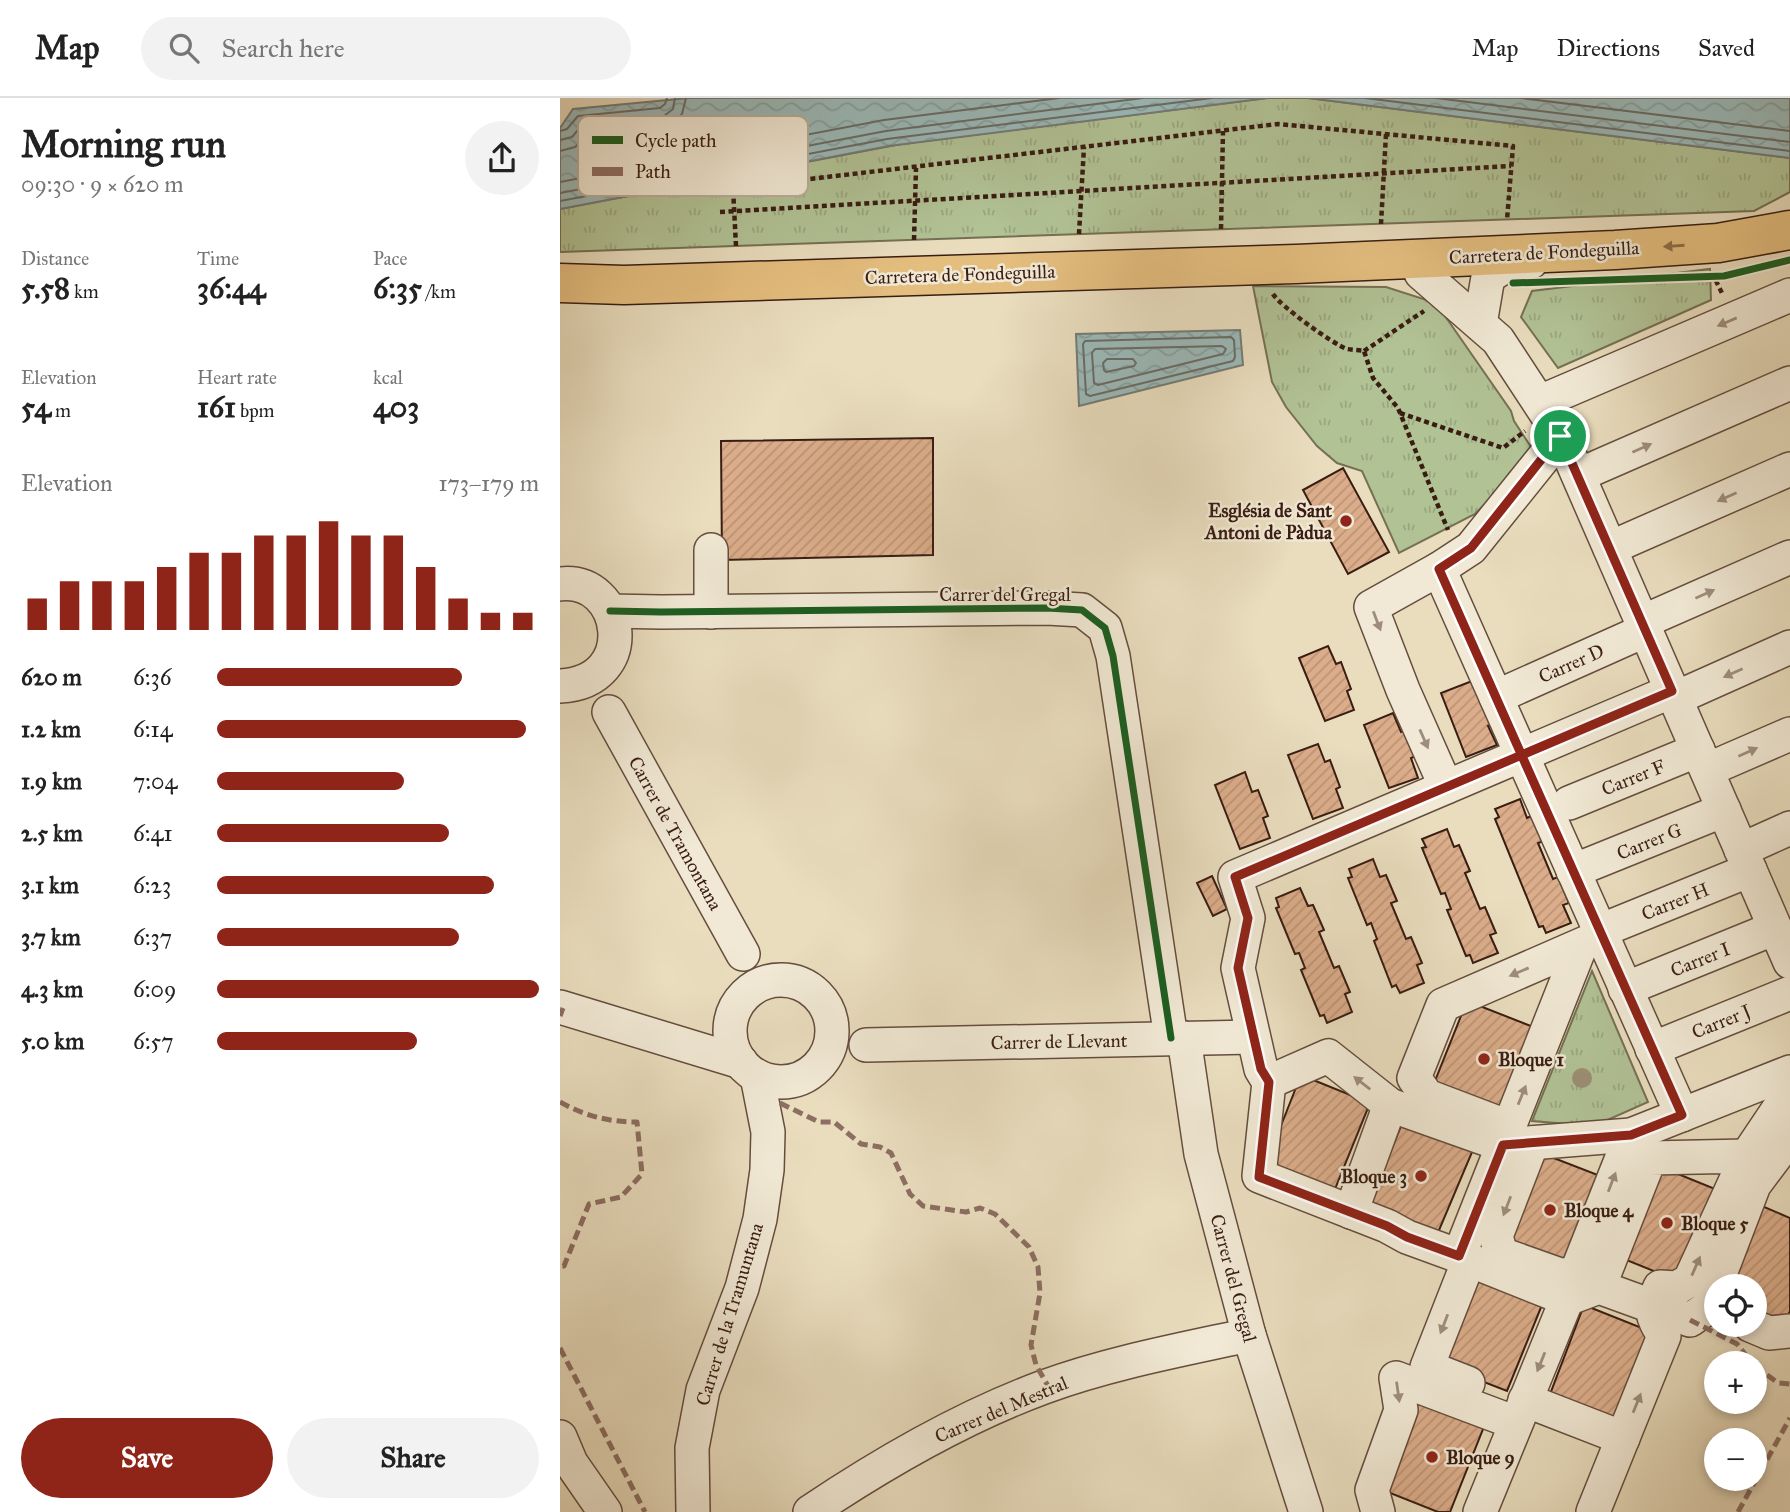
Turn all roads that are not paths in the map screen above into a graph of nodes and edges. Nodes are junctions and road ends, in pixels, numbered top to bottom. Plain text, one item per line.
1 (1790, 230) edge
2 (1790, 249) edge
3 (1284, 276) junction
4 (560, 283) edge
5 (624, 285) junction
6 (1790, 295) edge
7 (1490, 297) junction
8 (560, 308) edge
9 (1790, 383) edge
10 (1534, 415) junction
11 (1560, 436) junction
12 (1790, 470) edge
13 (1579, 475) junction
14 (1610, 548) junction
15 (710, 550) dead end
16 (1790, 557) edge
17 (1439, 569) junction
18 (560, 584) edge
19 (710, 612) junction
20 (613, 622) junction
21 (1644, 626) junction
22 (1790, 647) edge
23 (604, 667) junction
24 (567, 685) edge
25 (1674, 694) junction
26 (1496, 697) junction
27 (609, 712) junction
28 (1790, 734) edge
29 (1522, 755) junction
30 (1702, 760) junction
31 (1446, 787) junction
32 (1569, 803) dead end
33 (1724, 810) junction
34 (1790, 828) edge
35 (1746, 860) junction
36 (1573, 871) junction
37 (1777, 910) edge
38 (1594, 937) junction
39 (1790, 962) edge
40 (764, 986) junction
41 (1625, 989) junction
42 (1790, 993) edge
43 (560, 1007) edge
44 (831, 1022) junction
45 (1253, 1037) junction
46 (1177, 1038) junction
47 (866, 1045) junction
48 (1652, 1049) junction
49 (824, 1057) junction
50 (754, 1063) junction
51 (1790, 1072) edge
52 (1269, 1082) junction
53 (1790, 1092) edge
54 (1390, 1105) junction
55 (1682, 1115) junction
56 (1631, 1135) junction
57 (1517, 1144) junction
58 (1776, 1154) edge
59 (1351, 1212) junction
60 (1464, 1258) junction
61 (1724, 1274) edge
62 (1599, 1287) junction
63 (1567, 1299) junction
64 (1651, 1306) junction
65 (1704, 1314) edge
66 (1790, 1331) edge
67 (1767, 1332) edge
68 (1249, 1335) junction
69 (1522, 1409) junction
70 (560, 1437) edge
71 (1623, 1438) junction
72 (695, 1507) edge
73 (605, 1512) edge
74 (810, 1512) edge
75 (1306, 1512) edge
76 (1378, 1512) edge
77 (1480, 1512) edge
78 (1594, 1512) edge

1 -> 7 main road, Carretera de Fondeguilla
2 - 7 main road, Carretera de Fondeguilla
3 - 5 main road, Carretera de Fondeguilla
3 - 7 main road, Carretera de Fondeguilla
3 - 7 main road, Carretera de Fondeguilla
4 - 5 main road, Carretera de Fondeguilla
5 - 8 main road, Carretera de Fondeguilla
6 -> 10 street
7 - 10 street
13 -> 9 street
10 - 11 street
11 - 13 street
11 - 17 street
12 -> 14 street
13 - 14 street
14 - 21 street
15 - 19 street
21 -> 16 street, Carrer D
17 - 26 street
17 -> 31 street
18 - 20 street
19 - 20 street, Carrer del Gregal
19 - 46 street, Carrer del Gregal
20 - 23 street
21 - 25 street
21 - 26 street, Carrer D
22 -> 25 street
23 - 24 street
23 - 27 street, Carrer de Tramontana
24 - 27 street, Carrer de Tramontana
25 - 29 street
25 - 30 street
26 - 29 street
27 - 40 street, Carrer de Tramontana
30 -> 28 street, Carrer F
29 - 31 street
29 - 36 street
30 - 32 street, Carrer F
30 - 33 street
31 - 45 street
33 - 35 street
33 - 36 street, Carrer G
34 - 35 street, Carrer H
35 - 37 street
35 - 38 street, Carrer H
36 - 38 street
37 - 39 street
37 - 41 street, Carrer I
38 -> 38 street, Carrer H
38 - 41 street
40 - 44 street
40 - 50 street
41 - 48 street
42 - 48 street, Carrer J
43 - 50 street
44 - 47 street
44 - 49 street
45 - 46 street, Carrer de Llevant
45 - 52 street
46 - 47 street, Carrer de Llevant
46 - 68 street, Carrer del Gregal
47 - 49 street, Carrer de Llevant
48 - 55 street
49 - 50 street
50 - 72 street, Carrer de la Tramuntana
51 - 55 street
54 -> 52 street
52 - 59 street
53 - 58 street
54 - 57 street
54 - 59 street
55 - 56 street
56 - 57 street
57 -> 56 street
57 - 60 street
58 - 61 street
58 - 62 street
64 -> 58 street
59 - 60 street
60 - 63 street
60 -> 69 street
62 - 63 street
62 - 64 street
63 -> 69 street
64 - 65 street
71 -> 64 street
66 - 67 street
68 - 74 street, Carrer del Mestral
68 - 75 street, Carrer del Gregal
69 - 71 street
69 -> 76 street
69 - 77 street
70 - 73 street
71 - 78 street

